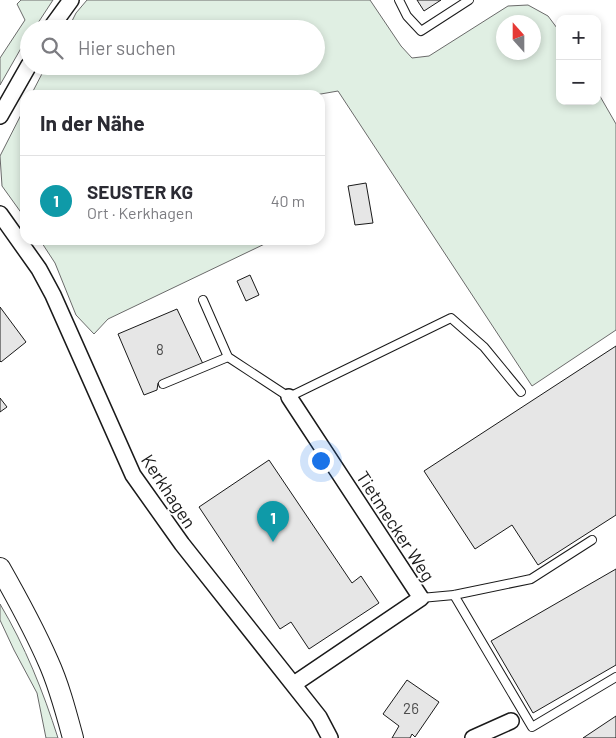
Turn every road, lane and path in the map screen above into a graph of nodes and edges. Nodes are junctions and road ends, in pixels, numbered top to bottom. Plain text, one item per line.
1 (71, 0) edge
2 (399, 0) edge
3 (469, 0) edge
4 (57, 20) edge
5 (23, 75) edge
6 (0, 116) edge
7 (0, 214) edge
8 (20, 242) edge
9 (22, 245) edge
10 (203, 300) dead end
11 (228, 357) junction
12 (163, 384) dead end
13 (521, 392) dead end
14 (289, 397) junction
15 (592, 540) dead end
16 (0, 568) edge
17 (454, 594) junction
18 (421, 598) junction
19 (616, 677) edge
20 (294, 684) junction
21 (511, 721) dead end
22 (73, 738) edge
23 (330, 738) edge
24 (474, 738) edge

1 - 4 street
2 - 3 lane
5 - 6 street
7 - 8 street, Kerkhagen
9 - 20 street, Kerkhagen
10 - 11 lane
11 - 12 lane
11 - 14 lane
13 - 14 lane
14 - 18 street, Tietmecker Weg
15 - 17 lane
16 - 22 main road
17 - 18 lane
17 - 19 lane
18 - 20 street, Tietmecker Weg
20 - 23 street, Kerkhagen
21 - 24 street

